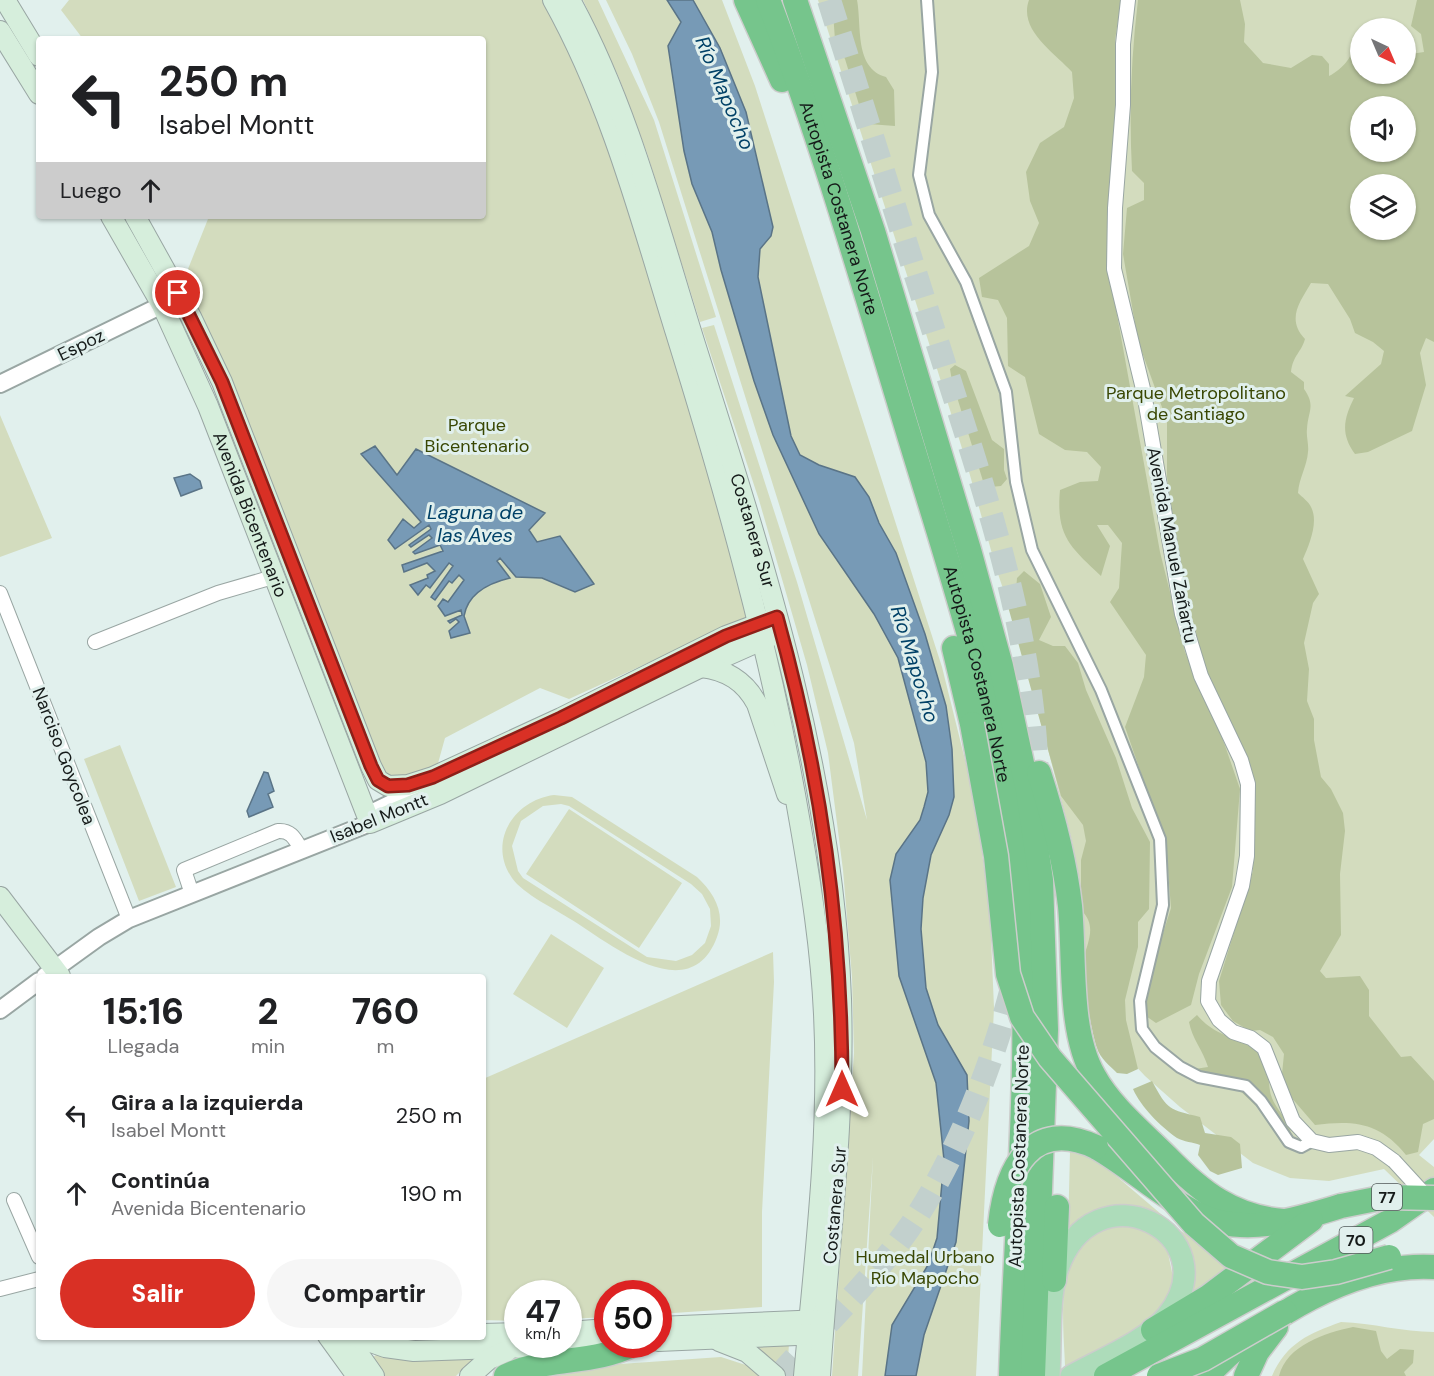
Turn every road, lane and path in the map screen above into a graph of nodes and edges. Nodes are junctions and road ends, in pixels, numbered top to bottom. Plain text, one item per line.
1 (5, 0) edge
2 (553, 0) edge
3 (570, 0) edge
4 (747, 0) edge
5 (768, 0) edge
6 (795, 0) edge
7 (927, 0) edge
8 (1128, 0) edge
9 (0, 31) edge
10 (36, 51) edge
11 (36, 89) edge
12 (825, 160) junction
13 (113, 219) edge
14 (137, 219) edge
15 (162, 305) junction
16 (0, 384) edge
17 (929, 501) junction
18 (273, 577) junction
19 (0, 593) edge
20 (770, 628) junction
21 (95, 642) dead end
22 (1002, 666) junction
23 (701, 667) junction
24 (448, 771) junction
25 (1045, 796) junction
26 (368, 819) junction
27 (801, 826) junction
28 (301, 849) junction
29 (192, 894) junction
30 (0, 897) edge
31 (129, 919) junction
32 (48, 974) edge
33 (52, 974) edge
34 (36, 985) edge
35 (0, 1010) edge
36 (1312, 1141) junction
37 (1434, 1190) edge
38 (1434, 1198) edge
39 (14, 1200) dead end
40 (1434, 1204) edge
41 (1341, 1206) junction
42 (1283, 1221) junction
43 (36, 1250) edge
44 (1434, 1257) edge
45 (1434, 1267) edge
46 (36, 1280) edge
47 (1054, 1280) junction
48 (1274, 1284) junction
49 (0, 1289) edge
50 (1296, 1306) junction
51 (672, 1327) edge
52 (816, 1327) junction
53 (1153, 1330) junction
54 (486, 1335) edge
55 (1179, 1336) junction
56 (504, 1338) edge
57 (708, 1338) junction
58 (330, 1340) edge
59 (349, 1340) edge
60 (365, 1340) edge
61 (672, 1340) edge
62 (504, 1342) edge
63 (504, 1350) edge
64 (599, 1358) edge
65 (357, 1376) edge
66 (374, 1376) edge
67 (470, 1376) edge
68 (506, 1376) edge
69 (775, 1376) edge
70 (804, 1376) edge
71 (820, 1376) edge
72 (994, 1376) edge
73 (1011, 1376) edge
74 (1033, 1376) edge
75 (1049, 1376) edge
76 (1071, 1376) edge
77 (1106, 1376) edge
78 (1121, 1376) edge
79 (1159, 1376) edge
80 (1201, 1376) edge
81 (1207, 1376) edge
82 (1246, 1376) edge

1 - 10 main road
2 - 20 main road, Costanera Sur
3 - 20 main road, Costanera Sur
4 - 12 highway
5 - 12 highway, Autopista Costanera Norte
6 - 22 highway, Autopista Costanera Norte
7 - 36 street
8 - 36 street, Avenida Manuel Zañartu
9 - 11 main road
12 - 17 highway, Autopista Costanera Norte
13 - 15 main road, Avenida Bicentenario
14 - 24 main road, Avenida Bicentenario
15 - 16 street, Espoz
15 - 18 main road, Avenida Bicentenario
17 - 44 highway, bridge
17 - 73 highway, Autopista Costanera Norte
18 - 21 street
18 - 26 main road, Avenida Bicentenario
19 - 31 street, Narciso Goycolea
20 - 23 main road, Isabel Montt
20 - 24 main road, Isabel Montt
20 - 27 main road, Costanera Sur
20 - 52 main road, Costanera Sur
22 - 25 highway
22 - 74 highway, Autopista Costanera Norte
23 - 26 main road, Isabel Montt
23 - 27 main road
24 - 26 street, Isabel Montt
25 - 42 highway
25 - 47 highway
26 - 28 street, Isabel Montt
27 - 52 main road, Costanera Sur
28 - 29 street, Isabel Montt
28 - 29 street
29 - 31 street, Isabel Montt
30 - 32 main road
31 - 33 street, Isabel Montt
34 - 35 street, Isabel Montt
36 - 40 street, bridge
37 - 48 highway, 70
38 - 41 highway, 77, bridge
39 - 43 street
41 - 42 highway
41 - 53 highway
42 - 72 highway, bridge
45 - 50 highway
46 - 49 street
47 - 53 main road
47 - 75 main road
48 - 55 highway, 70
48 - 80 highway
50 - 79 highway, bridge
50 - 81 highway, bridge
50 - 82 highway
51 - 52 main road
52 - 57 main road
52 - 70 main road
52 - 71 main road
53 - 76 main road
54 - 56 main road
55 - 77 highway, 70
55 - 78 highway
57 - 61 main road
57 - 69 main road
58 - 65 main road
59 - 66 main road
60 - 62 main road
63 - 67 main road
64 - 68 highway

